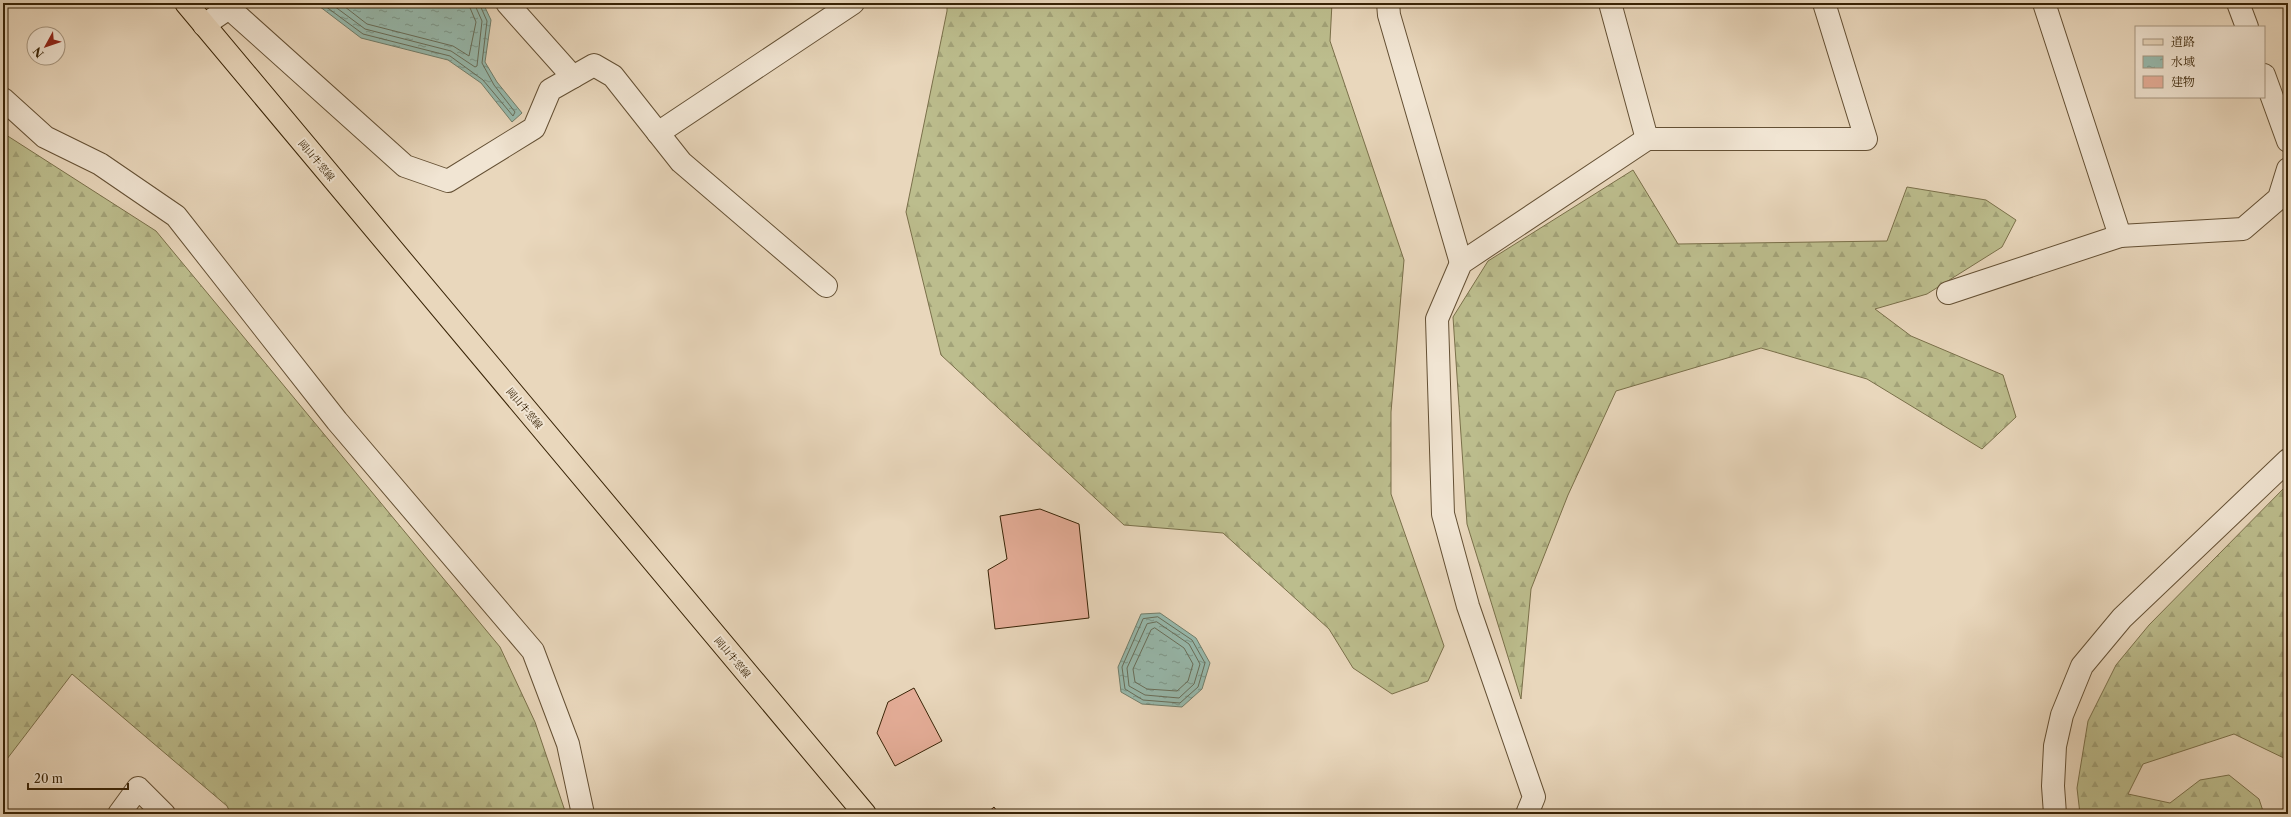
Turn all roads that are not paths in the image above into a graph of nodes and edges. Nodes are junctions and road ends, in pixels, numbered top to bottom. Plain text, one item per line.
1 (186, 3) edge
2 (507, 3) edge
3 (853, 3) edge
4 (1388, 3) edge
5 (1610, 3) edge
6 (1824, 3) edge
7 (2044, 3) edge
8 (2238, 3) edge
9 (204, 25) junction
10 (2246, 26) edge
11 (573, 77) junction
12 (2265, 78) edge
13 (3, 99) edge
14 (658, 133) junction
15 (1647, 139) junction
16 (2288, 141) edge
17 (2288, 169) edge
18 (2120, 236) junction
19 (1461, 263) junction
20 (826, 286) dead end
21 (1948, 293) dead end
22 (2288, 460) edge
23 (119, 814) edge
24 (164, 814) edge
25 (583, 814) edge
26 (865, 814) edge
27 (1527, 814) edge
28 (2055, 814) edge

1 - 9 main road, 岡山牛窓線
2 - 11 street
3 - 14 street
4 - 19 street
5 - 15 street
6 - 15 street
7 - 18 street
8 - 10 street
9 - 11 street
9 - 26 main road, 岡山牛窓線
11 - 14 street
12 - 16 street
13 - 25 street
14 - 20 street
15 - 19 street
17 - 18 street
18 - 21 street
19 - 27 street
22 - 28 street
23 - 24 street

